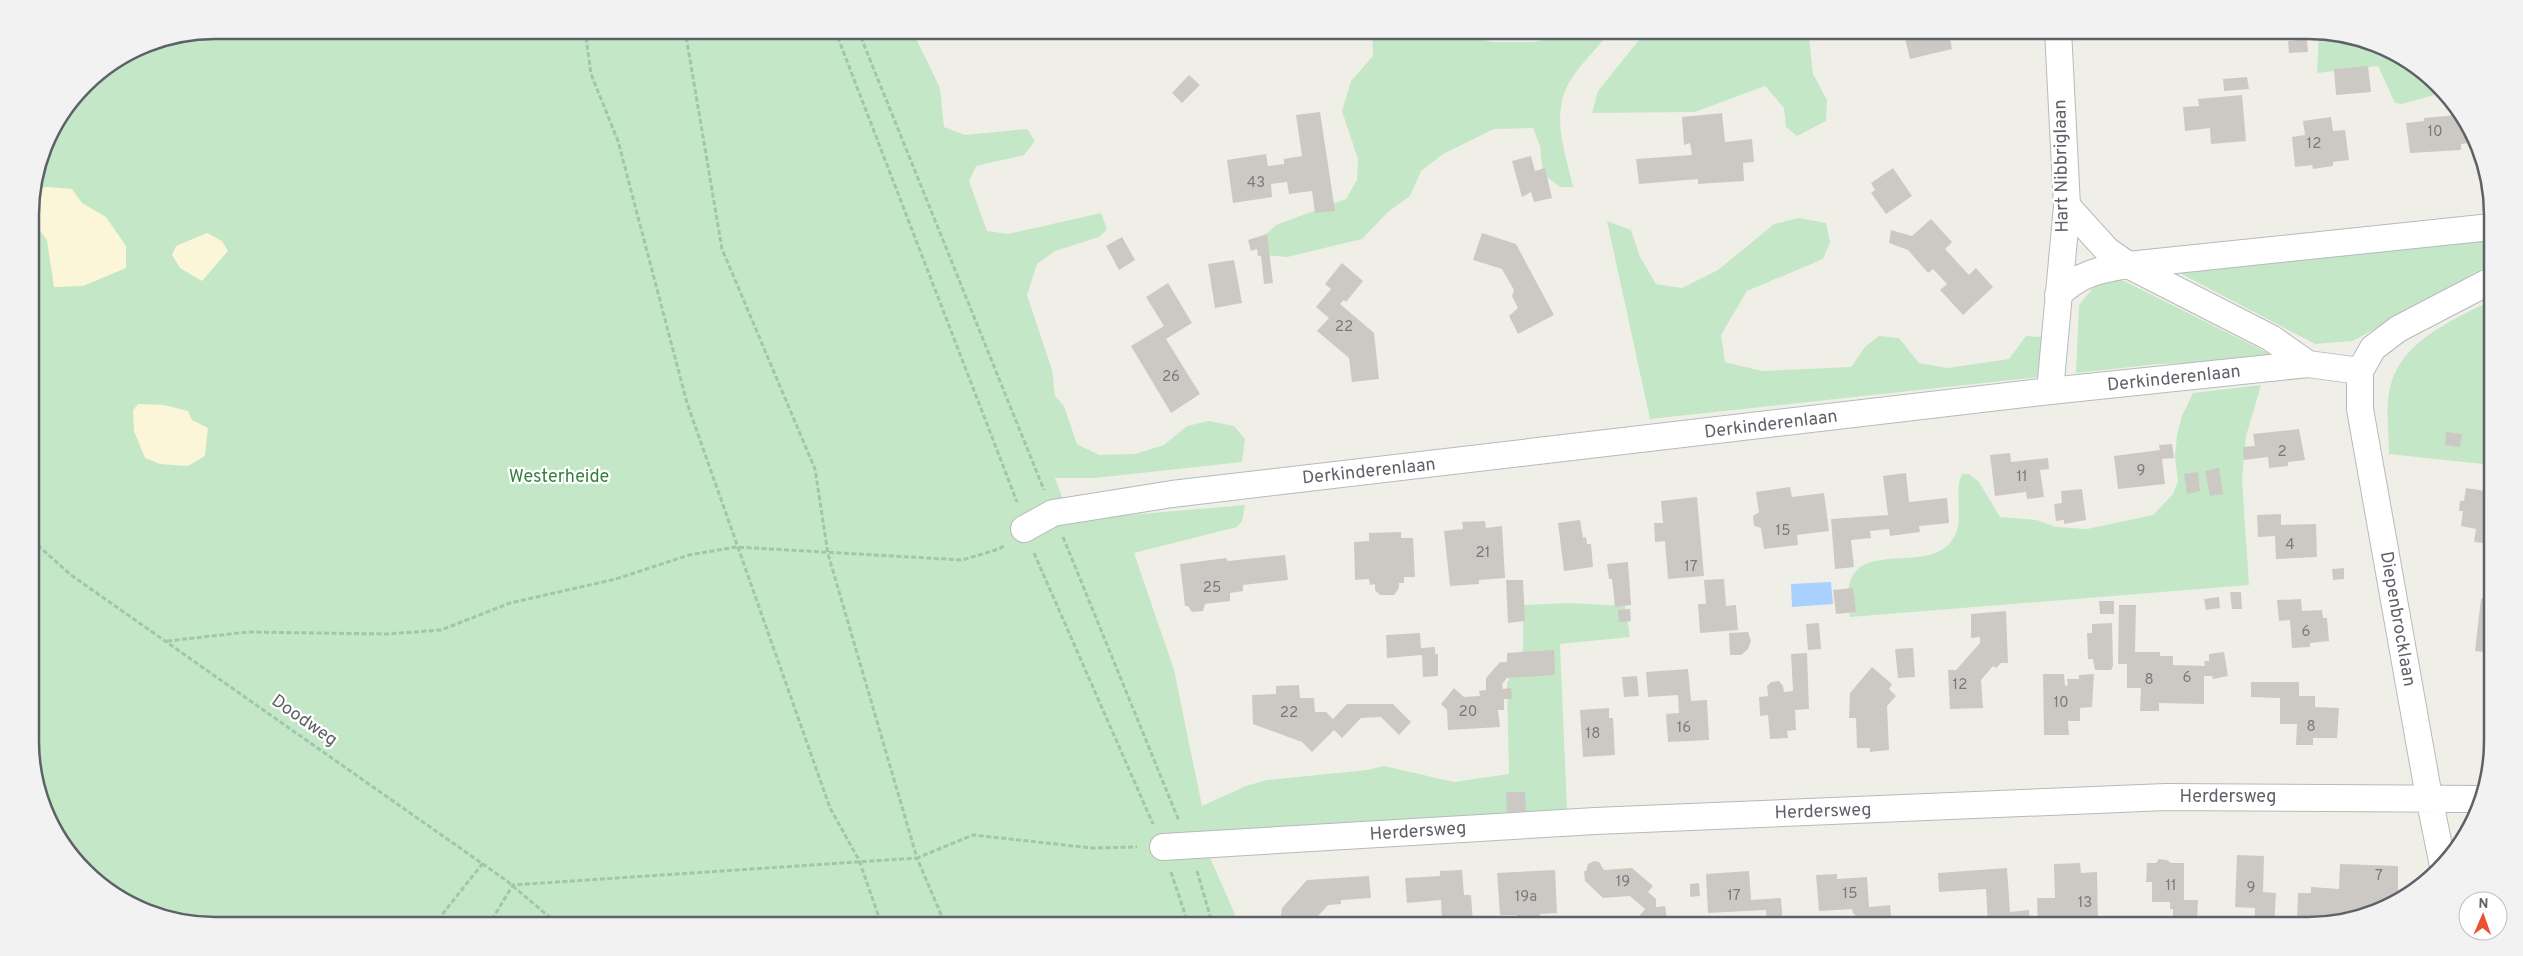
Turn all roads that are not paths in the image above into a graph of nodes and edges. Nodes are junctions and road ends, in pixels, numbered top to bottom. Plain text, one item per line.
1 (2058, 39) edge
2 (2067, 206) junction
3 (2484, 228) edge
4 (2128, 265) junction
5 (2484, 284) edge
6 (2058, 295) junction
7 (2308, 364) junction
8 (2360, 371) junction
9 (2050, 391) junction
10 (1024, 529) road end
11 (2428, 797) junction
12 (2475, 799) edge
13 (1163, 847) road end
14 (2441, 857) edge

1 - 2 street, Hart Nibbriglaan
2 - 4 street
2 - 6 street, Hart Nibbriglaan
3 - 4 street
4 - 6 street
4 - 7 street
5 - 8 street
6 - 9 street, Hart Nibbriglaan
7 - 8 street, Derkinderenlaan
7 - 9 street, Derkinderenlaan
8 - 11 street, Diepenbrocklaan
9 - 10 street, Derkinderenlaan
11 - 12 street, Herdersweg
11 - 13 street, Herdersweg
11 - 14 street, Diepenbrocklaan

